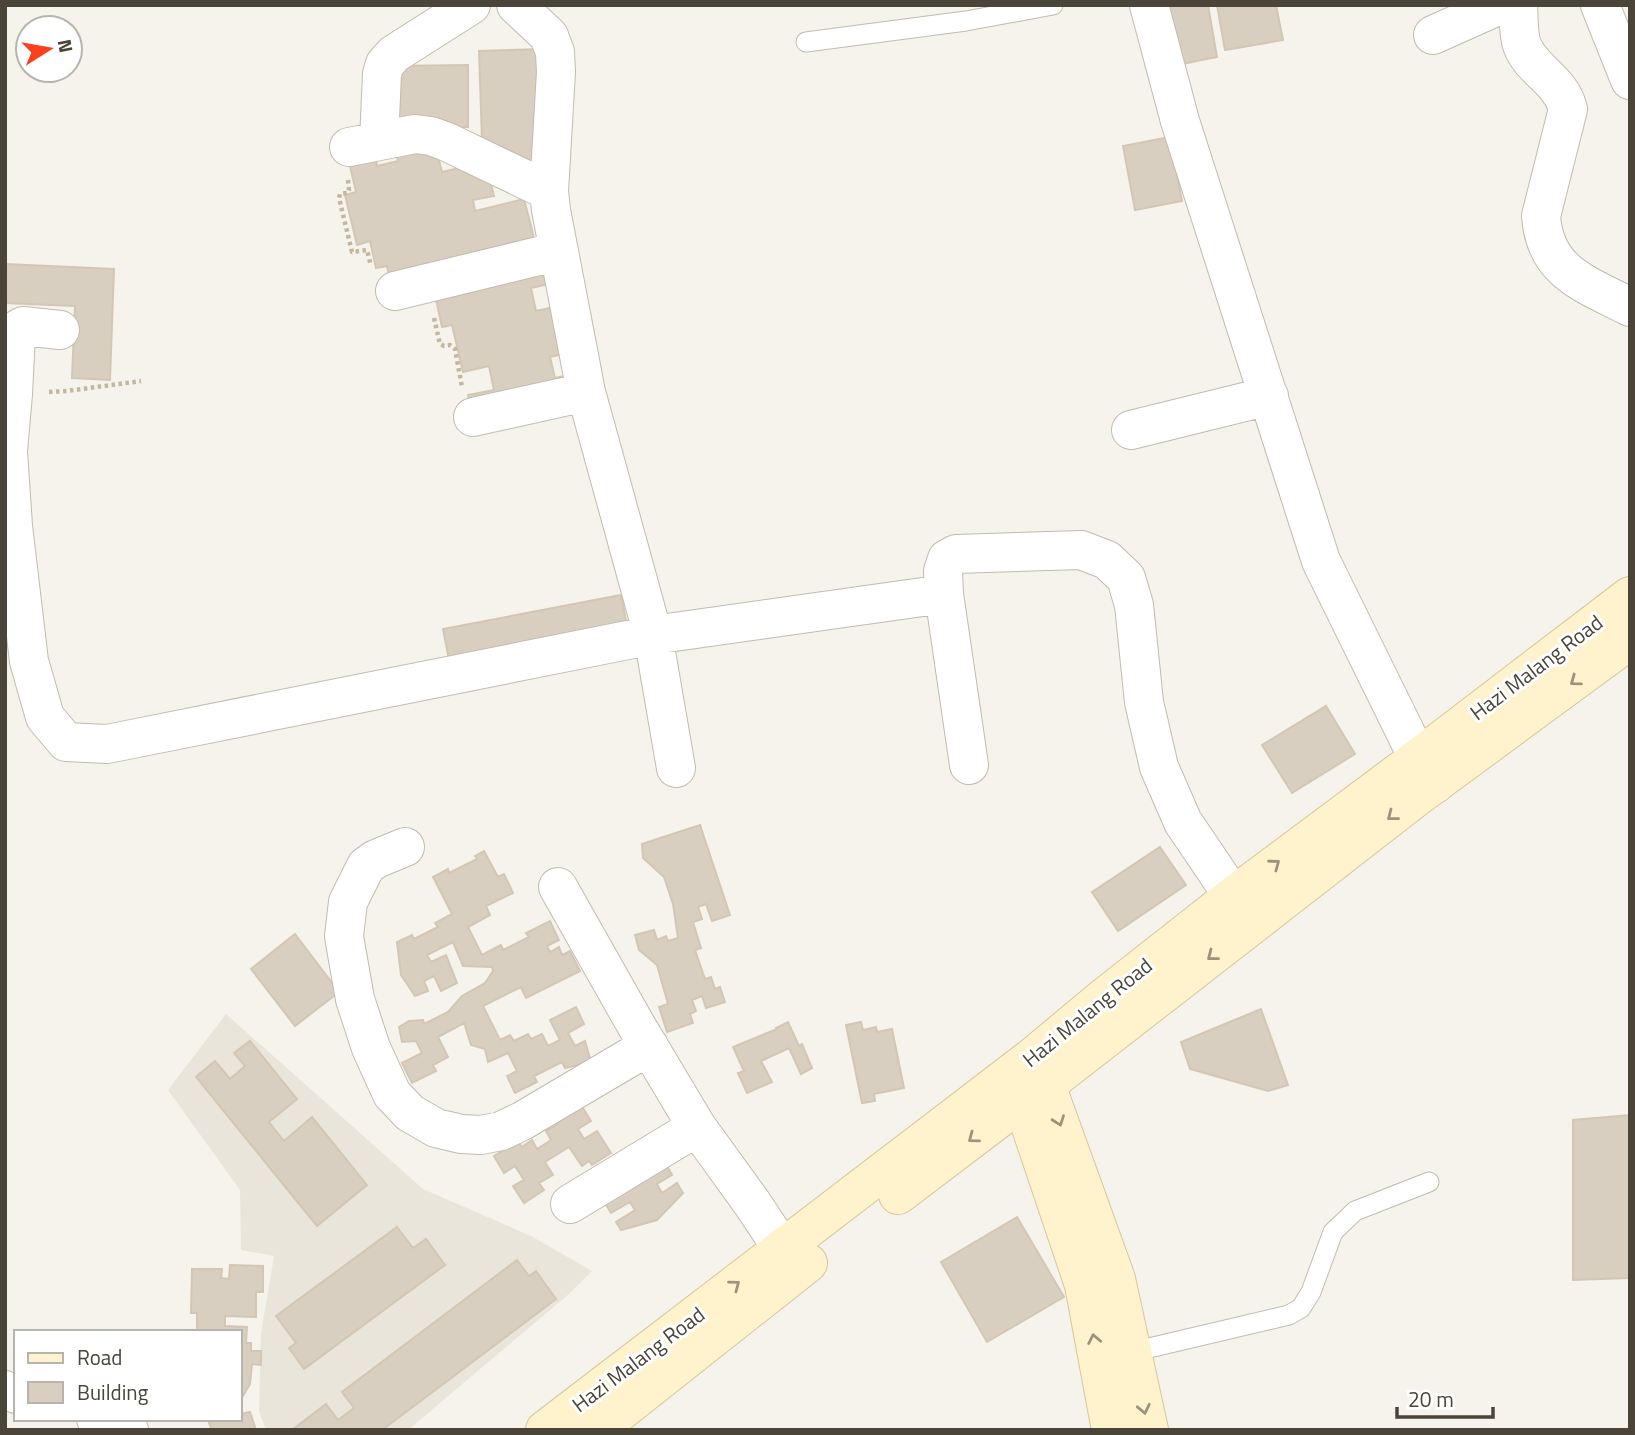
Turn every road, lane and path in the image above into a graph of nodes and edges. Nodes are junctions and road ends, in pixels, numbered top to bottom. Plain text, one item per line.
1 (471, 5) edge
2 (516, 5) edge
3 (1053, 5) edge
4 (1149, 5) edge
5 (1500, 5) edge
6 (1518, 5) edge
7 (1600, 5) edge
8 (1433, 35) dead end
9 (806, 42) dead end
10 (1630, 80) edge
11 (364, 144) junction
12 (549, 191) junction
13 (559, 251) junction
14 (411, 287) junction
15 (1630, 307) edge
16 (60, 330) dead end
17 (141, 381) dead end
18 (586, 392) junction
19 (9, 394) edge
20 (1269, 396) junction
21 (473, 417) joint
22 (1131, 430) dead end
23 (944, 594) junction
24 (1630, 596) edge
25 (653, 635) junction
26 (1630, 640) edge
27 (968, 765) dead end
28 (676, 768) dead end
29 (1427, 771) junction
30 (405, 846) dead end
31 (558, 887) dead end
32 (1233, 895) junction
33 (649, 1046) junction
34 (1026, 1080) junction
35 (698, 1127) junction
36 (1429, 1182) dead end
37 (570, 1204) dead end
38 (790, 1260) junction
39 (1132, 1352) junction
40 (102, 1421) edge
41 (129, 1430) edge
42 (545, 1430) edge
43 (597, 1430) edge
44 (1111, 1430) edge
45 (1149, 1430) edge

1 - 11 street
2 - 12 street
3 - 9 lane
4 - 20 street
5 - 8 street
6 - 15 street
7 - 10 street
11 - 12 street
11 - 14 path
12 - 13 street
13 - 14 street
13 - 18 street
14 - 21 path
16 - 19 street
17 - 19 path
18 - 21 street
18 - 25 street
19 - 25 street
20 - 22 street
20 - 29 street
23 - 25 street
23 - 27 street
23 - 32 street
24 - 29 main road, Hazi Malang Road
25 - 28 street
26 -> 29 main road, Hazi Malang Road
32 -> 29 main road, Hazi Malang Road
29 -> 34 main road, Hazi Malang Road
30 - 33 street
31 - 33 street
32 - 34 main road, Hazi Malang Road
33 - 35 street
34 - 38 main road, Hazi Malang Road
34 -> 39 main road
44 -> 34 main road
35 - 37 street
35 - 38 street
36 - 39 lane
42 -> 38 main road, Hazi Malang Road
38 - 43 main road, Hazi Malang Road
39 -> 45 main road
40 - 41 street

